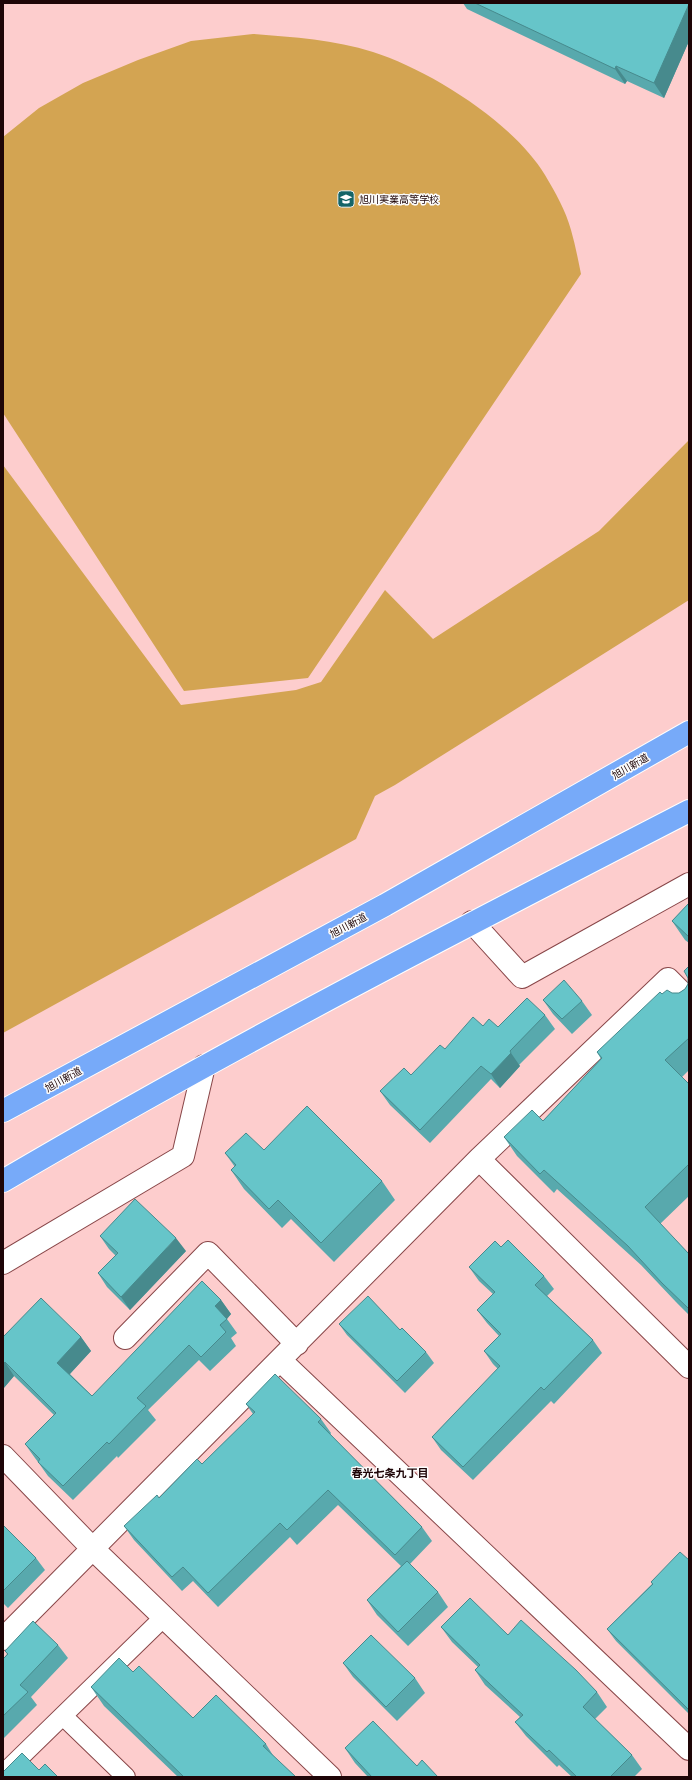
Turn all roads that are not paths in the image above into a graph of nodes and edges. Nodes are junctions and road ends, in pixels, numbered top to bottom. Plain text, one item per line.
1 (689, 732) edge
2 (689, 810) edge
3 (689, 884) edge
4 (472, 922) junction
5 (689, 1000) edge
6 (204, 1066) junction
7 (3, 1111) edge
8 (479, 1159) junction
9 (3, 1181) edge
10 (3, 1263) edge
11 (125, 1338) dead end
12 (297, 1344) junction
13 (280, 1360) junction
14 (689, 1367) edge
15 (3, 1456) edge
16 (93, 1549) junction
17 (163, 1618) junction
18 (3, 1639) edge
19 (63, 1716) junction
20 (689, 1749) edge
21 (3, 1774) edge
22 (126, 1777) edge
23 (330, 1777) edge

1 - 7 highway, 旭川新道
2 - 4 highway
3 - 4 street
4 - 6 highway
5 - 8 street
6 - 9 highway
6 - 10 street
8 - 12 street
8 - 14 street
11 - 12 street
12 - 13 street
13 - 16 street
13 - 20 street
15 - 16 street
16 - 17 street
16 - 18 street
17 - 19 lane
17 - 23 street
19 - 21 lane
19 - 22 lane

